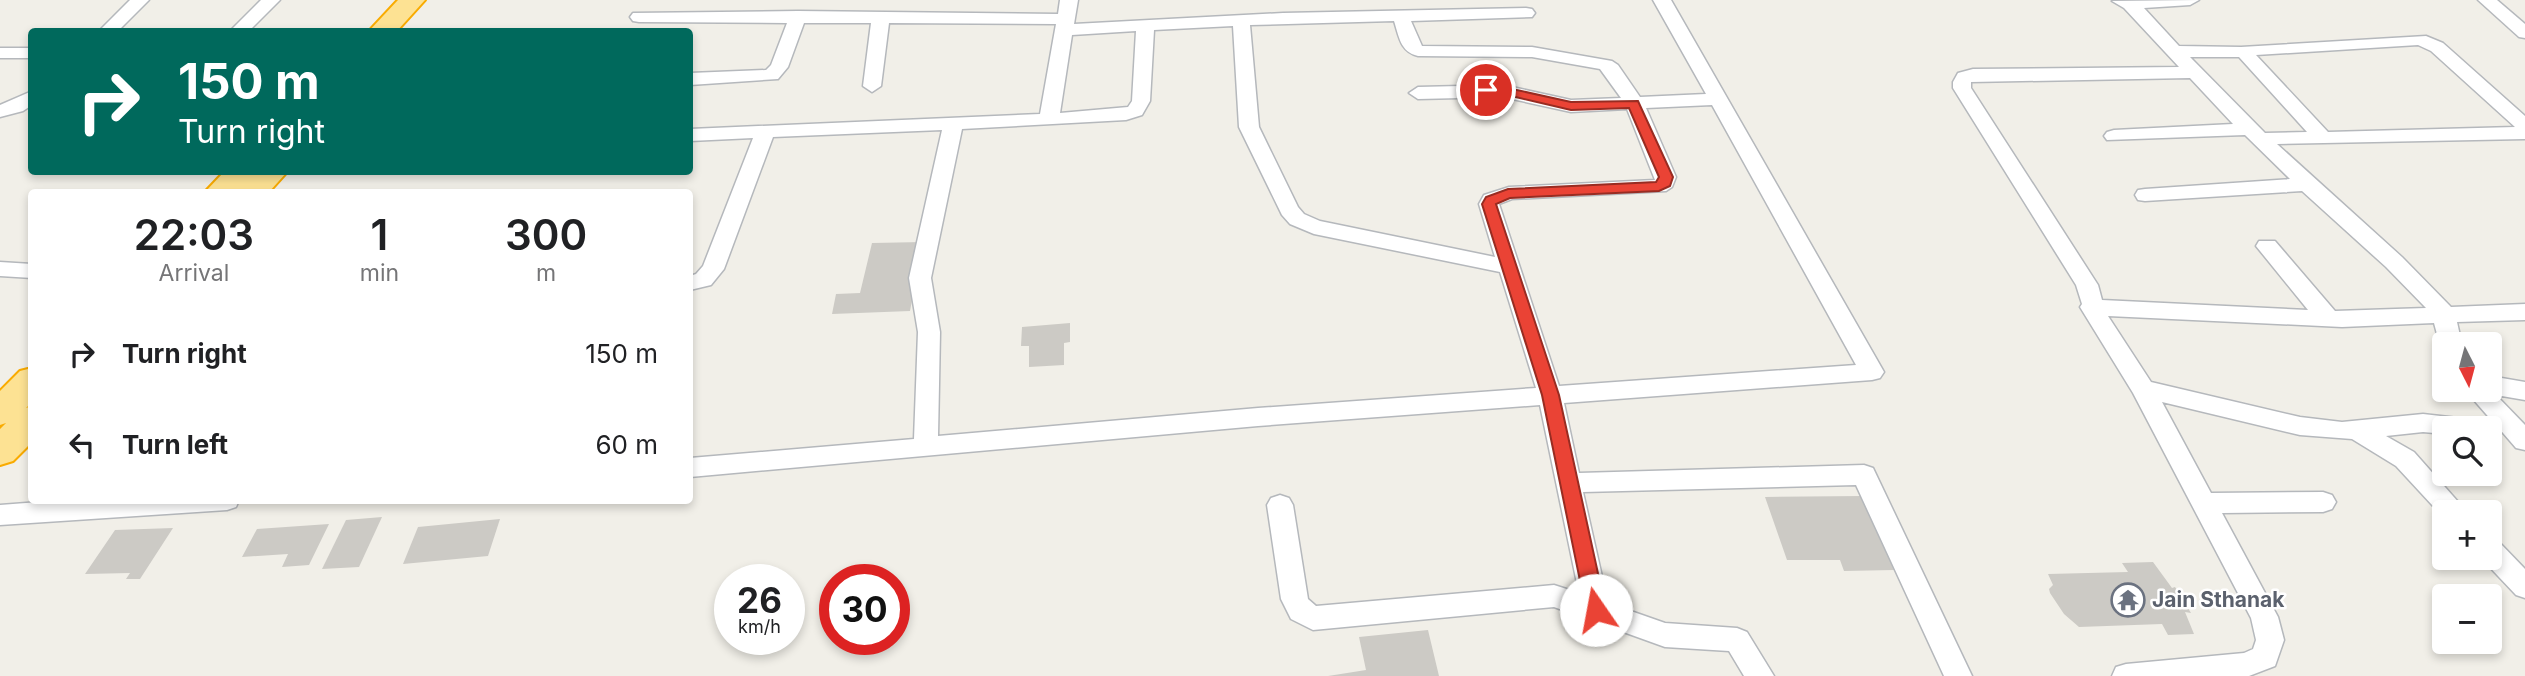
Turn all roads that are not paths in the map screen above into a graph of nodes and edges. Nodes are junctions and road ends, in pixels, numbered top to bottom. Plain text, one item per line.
1 (140, 0) edge
2 (271, 0) edge
3 (412, 0) edge
4 (437, 0) edge
5 (1662, 0) edge
6 (2190, 0) edge
7 (2487, 0) edge
8 (2124, 2) edge
9 (1526, 13) dead end
10 (639, 16) edge
11 (798, 16) junction
12 (1067, 16) edge
13 (1401, 16) junction
14 (881, 17) junction
15 (1241, 20) junction
16 (1145, 26) junction
17 (110, 28) edge
18 (241, 28) edge
19 (385, 28) edge
20 (411, 28) edge
21 (2525, 33) edge
22 (2174, 51) junction
23 (2246, 52) junction
24 (0, 53) edge
25 (28, 53) edge
26 (2195, 72) junction
27 (693, 79) edge
28 (872, 86) dead end
29 (1418, 93) dead end
30 (1718, 99) junction
31 (28, 100) edge
32 (1634, 103) junction
33 (0, 111) edge
34 (1049, 119) junction
35 (953, 125) junction
36 (2525, 126) edge
37 (765, 130) junction
38 (2525, 133) edge
39 (2255, 134) junction
40 (693, 135) edge
41 (2114, 136) dead end
42 (2323, 138) junction
43 (238, 175) edge
44 (269, 175) edge
45 (2307, 184) junction
46 (223, 189) edge
47 (254, 189) edge
48 (2145, 195) dead end
49 (2267, 246) dead end
50 (1509, 267) junction
51 (0, 269) edge
52 (28, 271) edge
53 (693, 282) edge
54 (2091, 307) junction
55 (2525, 312) edge
56 (2444, 315) junction
57 (2328, 318) junction
58 (2448, 332) edge
59 (28, 384) edge
60 (2502, 387) edge
61 (2143, 389) junction
62 (2525, 391) edge
63 (1550, 395) junction
64 (2488, 402) edge
65 (0, 411) edge
66 (28, 423) edge
67 (2432, 424) edge
68 (2356, 430) junction
69 (2502, 432) edge
70 (2521, 437) edge
71 (926, 447) junction
72 (0, 451) edge
73 (693, 468) edge
74 (1569, 483) junction
75 (2443, 500) edge
76 (2323, 502) dead end
77 (2203, 503) junction
78 (166, 504) edge
79 (1280, 505) dead end
80 (0, 515) edge
81 (2502, 563) edge
82 (2525, 587) edge
83 (1596, 610) junction
84 (1760, 676) edge
85 (1958, 676) edge
86 (2126, 676) edge

1 - 17 street
2 - 18 street
3 - 19 highway
4 - 20 highway
5 - 30 street
6 - 8 street
7 - 21 street
8 - 22 street
9 - 13 street
10 - 11 street
11 - 14 street
11 - 27 street
12 - 14 street
12 - 16 street
12 - 34 street
13 - 15 street
13 - 32 street
14 - 28 street
15 - 16 street
15 - 50 street
16 - 34 street
22 - 23 street
22 - 26 street
23 - 36 street
23 - 42 street
24 - 25 street
26 - 39 street
26 - 54 street
29 - 32 street
30 - 32 street
30 - 63 street
31 - 33 street
32 - 50 street
34 - 35 street
35 - 37 street
35 - 71 street
37 - 40 street
37 - 53 street
38 - 42 street
39 - 41 street
39 - 42 street
39 - 45 street
43 - 46 highway
44 - 47 highway
45 - 48 street
45 - 56 street
49 - 57 street
50 - 63 street
51 - 52 street
54 - 57 street
54 - 61 street
55 - 56 street
56 - 57 street
56 - 58 street
59 - 65 highway
60 - 62 street
61 - 68 street
61 - 77 street
63 - 71 street
63 - 74 street
64 - 70 street
66 - 72 highway
67 - 68 street
68 - 75 street
69 - 70 street
71 - 73 street
74 - 83 street
74 - 85 street
76 - 77 street
77 - 86 street
78 - 80 street
79 - 83 street
81 - 82 street
83 - 84 street

